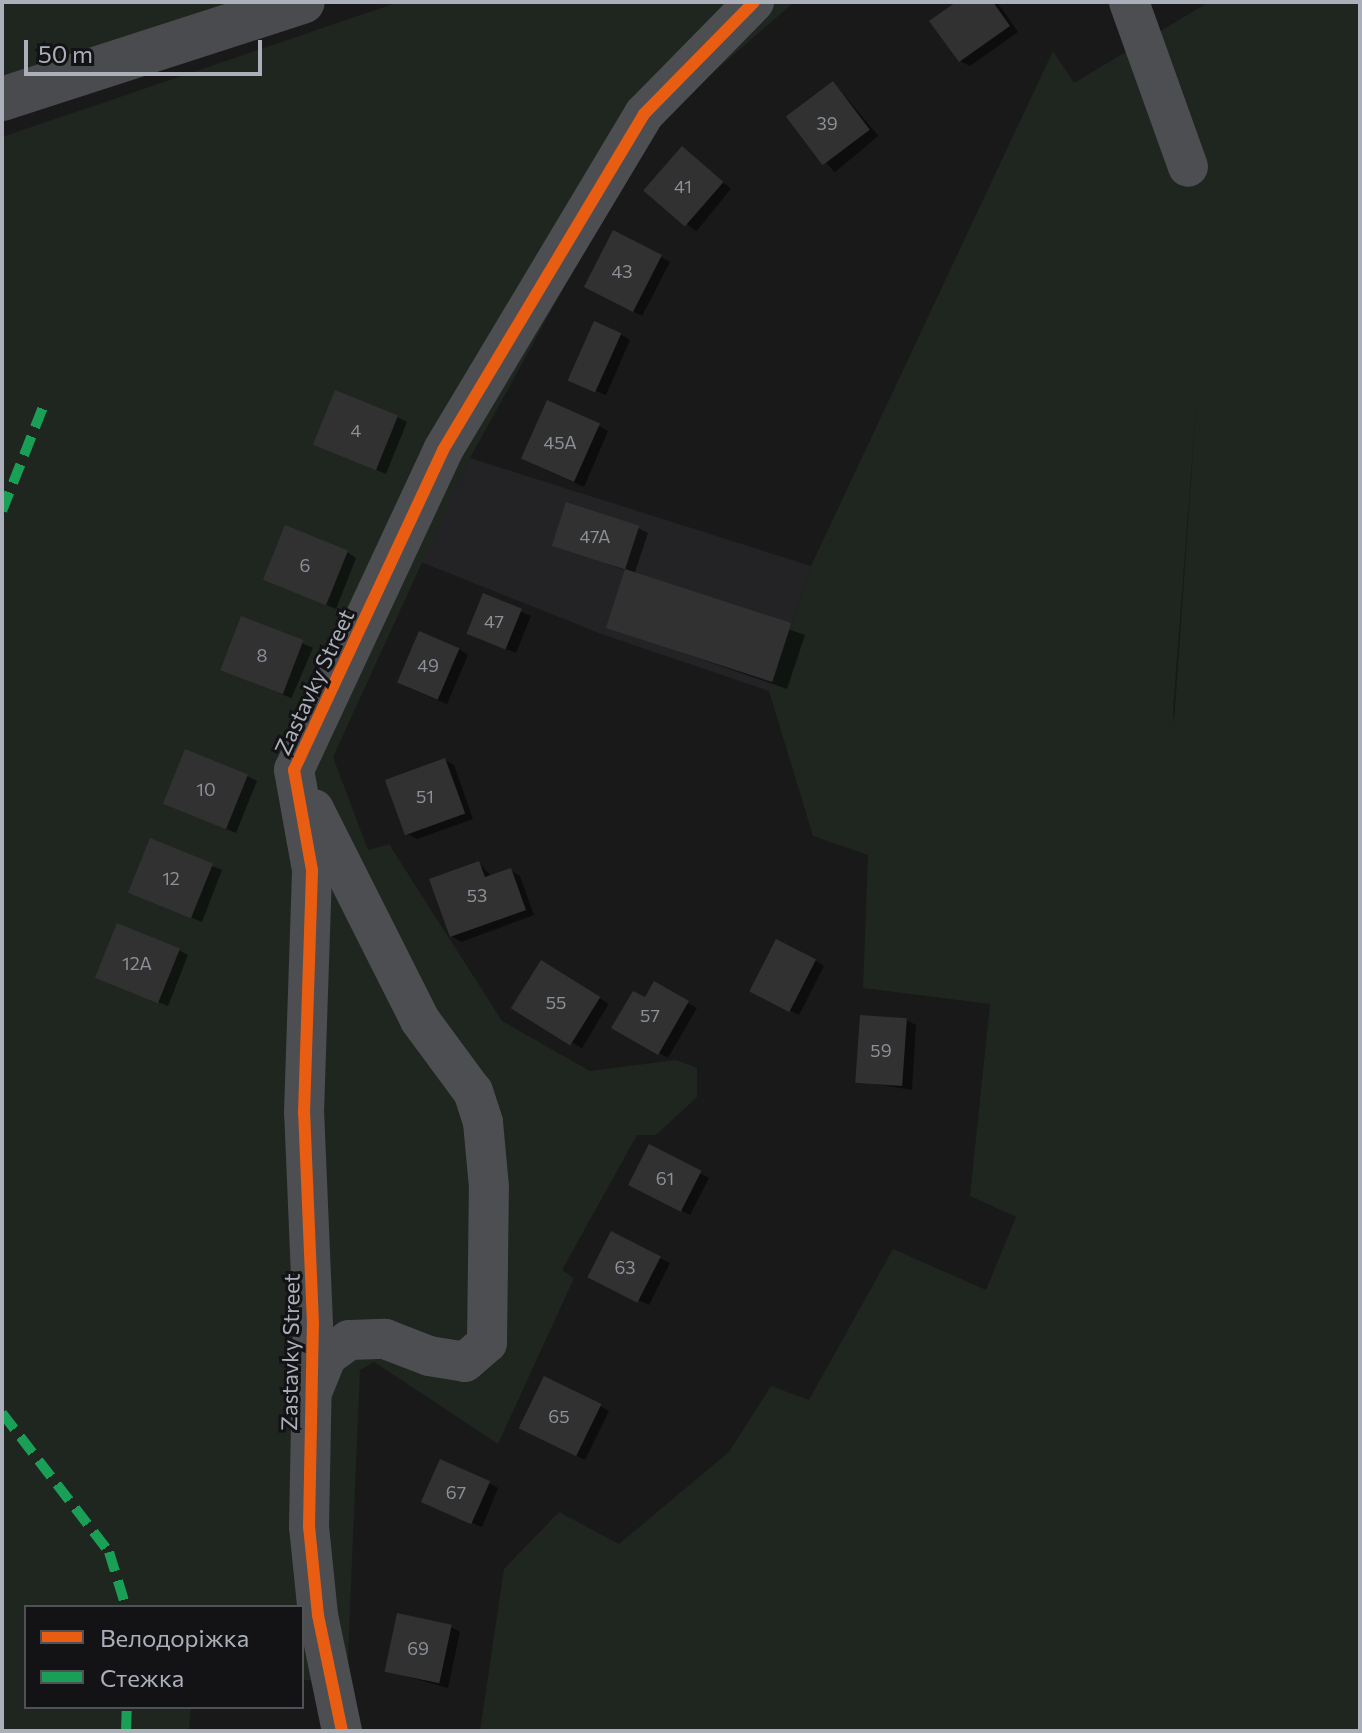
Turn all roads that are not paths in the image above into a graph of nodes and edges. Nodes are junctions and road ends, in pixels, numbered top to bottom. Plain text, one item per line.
1 (303, 2) edge
2 (754, 2) edge
3 (1129, 2) edge
4 (2, 99) edge
5 (1188, 167) dead end
6 (294, 770) junction
7 (309, 1399) junction
8 (342, 1731) edge

1 - 4 highway
2 - 6 street, Zastavky Street
3 - 5 street
6 - 7 street, Zastavky Street
6 - 7 street
7 - 8 street, Zastavky Street

